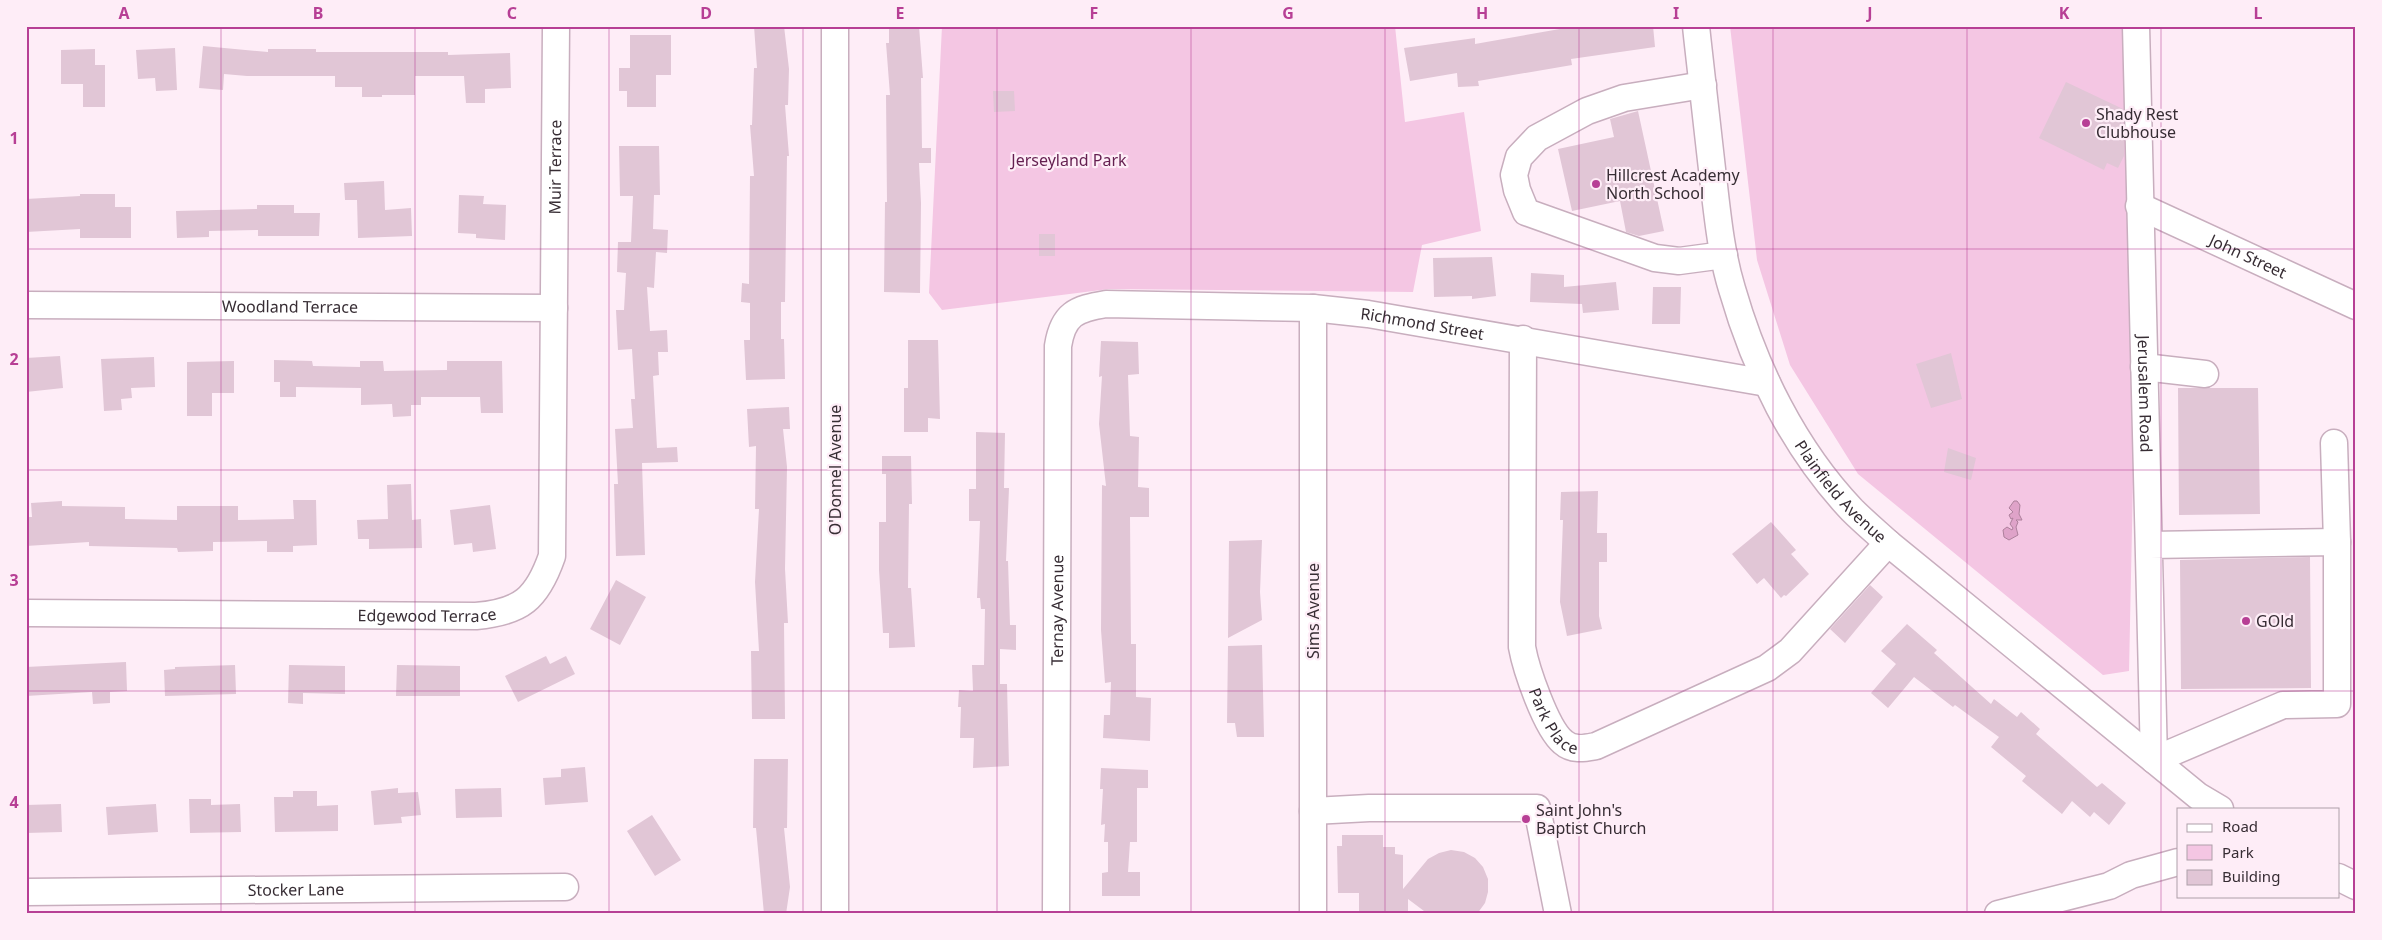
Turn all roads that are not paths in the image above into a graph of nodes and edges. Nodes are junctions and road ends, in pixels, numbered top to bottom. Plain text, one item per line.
1 (556, 26) edge
2 (835, 26) edge
3 (1696, 26) edge
4 (2136, 26) edge
5 (1703, 85) junction
6 (2139, 206) junction
7 (1724, 255) junction
8 (26, 305) edge
9 (2356, 306) edge
10 (554, 308) junction
11 (1313, 308) junction
12 (1075, 312) joint
13 (1523, 339) junction
14 (2144, 367) junction
15 (2205, 374) dead end
16 (1767, 384) junction
17 (2334, 443) dead end
18 (2338, 542) junction
19 (1888, 543) junction
20 (2150, 545) junction
21 (26, 613) edge
22 (2154, 760) junction
23 (2218, 808) edge
24 (1313, 811) junction
25 (2177, 862) edge
26 (2340, 878) edge
27 (2177, 880) edge
28 (2108, 886) junction
29 (2356, 886) edge
30 (566, 887) dead end
31 (26, 892) edge
32 (834, 914) edge
33 (1056, 914) edge
34 (1313, 914) edge
35 (1558, 914) edge
36 (1998, 914) edge

1 - 10 street, Muir Terrace
2 - 32 street, O'Donnel Avenue
3 - 5 street, Plainfield Avenue
4 - 6 street, Jerusalem Road
5 - 7 street, Plainfield Avenue
5 - 7 street
6 - 9 street, John Street
6 - 14 street, Jerusalem Road
7 - 16 street, Plainfield Avenue
8 - 10 street, Woodland Terrace
10 - 21 street, Edgewood Terrace
11 - 12 street, Richmond Street
11 - 13 street, Richmond Street
11 - 24 street, Sims Avenue
12 - 33 street, Ternay Avenue
13 - 16 street, Richmond Street
13 - 19 street, Park Place
14 - 15 street
14 - 20 street, Jerusalem Road
16 - 19 street, Plainfield Avenue
17 - 18 street
18 - 20 street
18 - 22 street
19 - 22 street, Plainfield Avenue
20 - 22 street, Jerusalem Road
22 - 23 street, Plainfield Avenue
24 - 34 street, Sims Avenue
24 - 35 street
25 - 28 street
26 - 29 street
27 - 28 street
28 - 36 street
30 - 31 street, Stocker Lane

